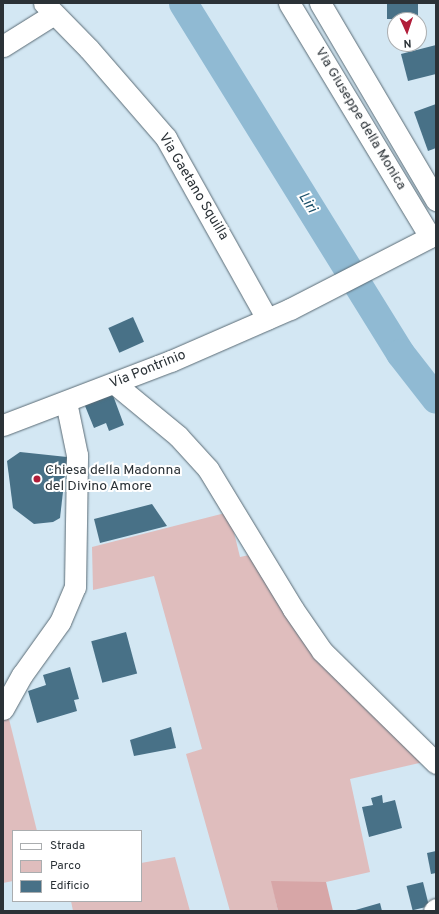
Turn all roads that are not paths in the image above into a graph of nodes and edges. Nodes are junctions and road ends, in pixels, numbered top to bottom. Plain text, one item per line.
1 (289, 3) edge
2 (320, 3) edge
3 (49, 8) edge
4 (3, 46) edge
5 (436, 200) edge
6 (433, 235) edge
7 (268, 319) junction
8 (115, 384) junction
9 (66, 402) junction
10 (3, 425) edge
11 (3, 709) edge
12 (436, 763) edge
13 (436, 909) edge
14 (434, 911) edge

1 - 6 street, Via Giuseppe della Monica
2 - 5 street, Via Giuseppe della Monica
3 - 4 street
3 - 7 street, Via Gaetano Squilla
6 - 7 street, Via Pontrinio
7 - 8 street, Via Pontrinio
8 - 9 street, Via Pontrinio
8 - 12 street
9 - 10 street, Via Pontrinio
9 - 11 street
13 - 14 street

